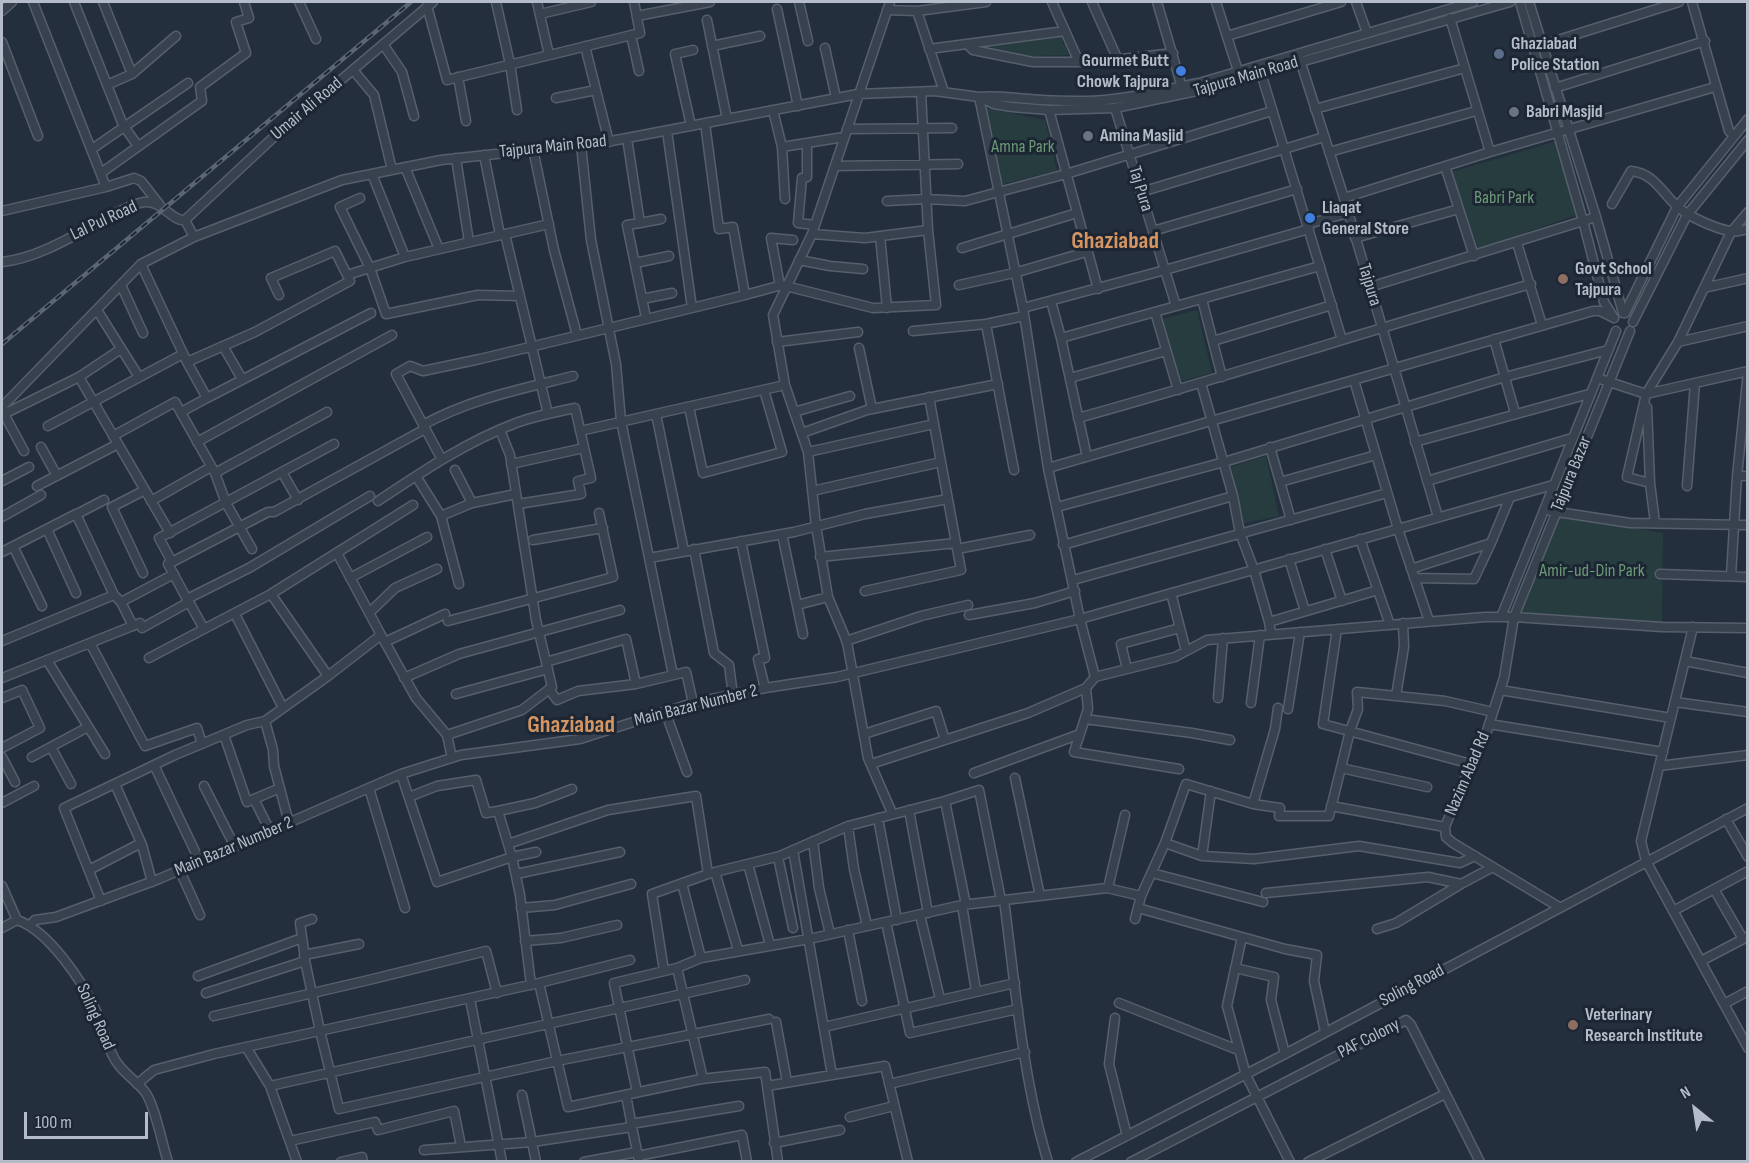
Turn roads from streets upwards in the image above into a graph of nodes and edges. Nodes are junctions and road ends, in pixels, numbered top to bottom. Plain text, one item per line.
1 (12, 2) edge
2 (33, 2) edge
3 (74, 2) edge
4 (103, 2) edge
5 (244, 2) edge
6 (299, 2) edge
7 (496, 2) edge
8 (537, 2) edge
9 (591, 2) edge
10 (634, 2) edge
11 (710, 2) edge
12 (799, 2) edge
13 (986, 2) edge
14 (1052, 2) edge
15 (1092, 2) edge
16 (1157, 2) edge
17 (1216, 2) edge
18 (1306, 2) edge
19 (1341, 2) edge
20 (1356, 2) edge
21 (1473, 2) edge
22 (1510, 2) edge
23 (1520, 2) edge
24 (1529, 2) edge
25 (1679, 2) edge
26 (1692, 2) edge
27 (430, 4) edge
28 (888, 6) edge
29 (777, 9) dead end
30 (2, 11) edge
31 (917, 11) junction
32 (1309, 11) junction
33 (540, 14) junction
34 (637, 16) junction
35 (1450, 18) junction
36 (707, 20) dead end
37 (1065, 31) junction
38 (1367, 33) junction
39 (631, 35) junction
40 (176, 36) dead end
41 (760, 36) dead end
42 (1227, 36) junction
43 (316, 39) dead end
44 (808, 41) dead end
45 (1705, 41) junction
46 (2, 42) edge
47 (383, 44) junction
48 (968, 45) junction
49 (1542, 45) junction
50 (585, 46) junction
51 (712, 46) junction
52 (825, 48) dead end
53 (929, 49) junction
54 (693, 50) dead end
55 (1173, 53) junction
56 (549, 55) junction
57 (1299, 58) junction
58 (1118, 60) junction
59 (1079, 62) junction
60 (510, 64) junction
61 (1465, 68) junction
62 (353, 70) junction
63 (639, 71) dead end
64 (1238, 71) junction
65 (1261, 73) junction
66 (132, 74) junction
67 (458, 77) junction
68 (188, 83) dead end
69 (107, 85) junction
70 (1715, 87) junction
71 (1556, 88) junction
72 (596, 90) junction
73 (1183, 90) junction
74 (921, 92) junction
75 (944, 92) junction
76 (858, 94) junction
77 (979, 97) junction
78 (556, 98) dead end
79 (836, 98) junction
80 (798, 105) junction
81 (1115, 108) junction
82 (1315, 109) junction
83 (517, 110) dead end
84 (774, 110) junction
85 (1048, 110) junction
86 (1272, 111) junction
87 (1476, 111) junction
88 (414, 116) dead end
89 (726, 119) junction
90 (1748, 119) edge
91 (466, 121) dead end
92 (705, 123) junction
93 (691, 126) junction
94 (124, 127) junction
95 (952, 128) dead end
96 (923, 129) junction
97 (1568, 129) junction
98 (667, 130) junction
99 (1558, 132) junction
100 (845, 133) junction
101 (38, 136) dead end
102 (1734, 136) junction
103 (1324, 137) junction
104 (627, 138) junction
105 (1748, 140) edge
106 (609, 142) junction
107 (807, 143) junction
108 (581, 145) junction
109 (138, 146) junction
110 (782, 147) junction
111 (1284, 148) junction
112 (92, 149) junction
113 (533, 149) junction
114 (1329, 152) junction
115 (1490, 152) junction
116 (1129, 154) junction
117 (484, 155) junction
118 (456, 158) junction
119 (958, 164) dead end
120 (835, 166) junction
121 (924, 166) junction
122 (1445, 166) junction
123 (405, 167) junction
124 (392, 170) junction
125 (101, 173) junction
126 (372, 174) junction
127 (1066, 174) junction
128 (106, 187) junction
129 (1297, 189) junction
130 (999, 191) junction
131 (1141, 192) junction
132 (360, 198) dead end
133 (1344, 198) junction
134 (785, 199) dead end
135 (926, 199) junction
136 (887, 201) dead end
137 (159, 204) junction
138 (1612, 204) dead end
139 (1677, 207) junction
140 (1458, 209) junction
141 (2, 211) edge
142 (1748, 212) edge
143 (1077, 213) junction
144 (1348, 213) junction
145 (1687, 215) junction
146 (1596, 217) junction
147 (185, 219) junction
148 (661, 219) dead end
149 (1583, 221) junction
150 (640, 223) junction
151 (549, 224) junction
152 (815, 225) junction
153 (1309, 226) junction
154 (1748, 229) edge
155 (928, 230) junction
156 (1153, 231) junction
157 (1731, 232) junction
158 (812, 234) junction
159 (503, 235) junction
160 (1007, 235) junction
161 (880, 236) junction
162 (194, 237) junction
163 (1355, 238) junction
164 (793, 240) dead end
165 (469, 242) junction
166 (1518, 243) junction
167 (962, 248) dead end
168 (439, 249) junction
169 (1086, 252) junction
170 (669, 256) dead end
171 (1474, 256) junction
172 (405, 257) junction
173 (800, 260) junction
174 (2, 262) edge
175 (635, 263) junction
176 (141, 264) junction
177 (1320, 266) junction
178 (370, 268) junction
179 (863, 269) dead end
180 (1165, 270) junction
181 (1014, 273) junction
182 (347, 275) junction
183 (1748, 278) edge
184 (1531, 284) junction
185 (121, 285) junction
186 (959, 285) dead end
187 (783, 286) junction
188 (1370, 287) junction
189 (1704, 288) junction
190 (1098, 289) junction
191 (672, 292) dead end
192 (279, 295) dead end
193 (746, 295) junction
194 (520, 296) junction
195 (642, 299) junction
196 (1202, 299) junction
197 (1052, 301) junction
198 (1332, 305) junction
199 (1176, 306) junction
200 (692, 308) junction
201 (887, 308) junction
202 (97, 310) junction
203 (1024, 312) junction
204 (1155, 312) junction
205 (371, 313) dead end
206 (1624, 313) junction
207 (646, 318) junction
208 (1614, 318) junction
209 (986, 324) junction
210 (1542, 325) junction
211 (1631, 326) junction
212 (1748, 326) edge
213 (610, 327) junction
214 (1382, 327) junction
215 (1616, 331) junction
216 (858, 332) dead end
217 (913, 332) dead end
218 (143, 333) dead end
219 (392, 335) dead end
220 (577, 335) junction
221 (1061, 338) junction
222 (1494, 339) junction
223 (1342, 340) junction
224 (777, 342) junction
225 (1213, 342) junction
226 (1678, 342) junction
227 (223, 346) junction
228 (531, 346) junction
229 (860, 348) dead end
230 (121, 349) junction
231 (1608, 350) junction
232 (1166, 351) junction
233 (185, 358) junction
234 (1394, 369) junction
235 (1748, 372) edge
236 (573, 376) dead end
237 (79, 377) junction
238 (139, 377) junction
239 (1222, 377) junction
240 (1504, 377) junction
241 (1070, 378) junction
242 (1597, 378) junction
243 (242, 379) junction
244 (1354, 380) junction
245 (1201, 383) junction
246 (1609, 383) junction
247 (1695, 383) junction
248 (541, 384) junction
249 (998, 384) junction
250 (785, 386) junction
251 (764, 390) junction
252 (1178, 390) junction
253 (1589, 394) junction
254 (1646, 394) junction
255 (850, 396) dead end
256 (929, 397) junction
257 (207, 398) junction
258 (93, 402) junction
259 (689, 407) junction
260 (1405, 408) junction
261 (872, 409) junction
262 (2, 411) edge
263 (181, 412) junction
264 (327, 412) dead end
265 (794, 412) junction
266 (1515, 413) junction
267 (548, 414) junction
268 (656, 414) junction
269 (1078, 418) junction
270 (1365, 419) junction
271 (621, 421) junction
272 (1212, 421) junction
273 (934, 424) junction
274 (48, 426) dead end
275 (1745, 426) edge
276 (424, 427) junction
277 (500, 430) junction
278 (580, 431) junction
279 (802, 433) junction
280 (1572, 438) junction
281 (116, 440) junction
282 (197, 442) junction
283 (1415, 442) junction
284 (334, 444) dead end
285 (41, 447) dead end
286 (1270, 447) junction
287 (584, 448) junction
288 (24, 451) dead end
289 (808, 452) junction
290 (1376, 455) junction
291 (1086, 457) junction
292 (441, 458) junction
293 (941, 462) junction
294 (1224, 462) junction
295 (511, 464) junction
296 (29, 467) dead end
297 (1048, 468) junction
298 (213, 470) junction
299 (455, 470) dead end
300 (1014, 470) dead end
301 (282, 472) junction
302 (57, 476) junction
303 (416, 476) junction
304 (1737, 476) junction
305 (1748, 476) edge
306 (2, 481) edge
307 (1427, 481) junction
308 (1280, 482) junction
309 (1650, 483) junction
310 (1553, 485) junction
311 (37, 486) dead end
312 (1687, 486) dead end
313 (145, 490) junction
314 (812, 491) junction
315 (1387, 493) junction
316 (516, 494) junction
317 (41, 495) dead end
318 (1233, 496) junction
319 (1510, 497) junction
320 (948, 499) junction
321 (104, 500) dead end
322 (297, 500) junction
323 (151, 501) junction
324 (226, 503) junction
325 (472, 503) junction
326 (518, 504) junction
327 (413, 505) dead end
328 (1057, 507) junction
329 (1546, 509) junction
330 (599, 513) dead end
331 (1556, 513) junction
332 (75, 515) junction
333 (441, 516) junction
334 (2, 517) edge
335 (1438, 517) junction
336 (1291, 520) junction
337 (1655, 523) junction
338 (1734, 525) junction
339 (1748, 525) edge
340 (816, 526) junction
341 (239, 527) junction
342 (603, 528) junction
343 (47, 529) junction
344 (1398, 529) junction
345 (170, 533) junction
346 (1240, 533) junction
347 (782, 534) junction
348 (1030, 536) dead end
349 (427, 537) dead end
350 (1360, 539) junction
351 (534, 540) dead end
352 (741, 541) junction
353 (1491, 543) junction
354 (1063, 544) junction
355 (13, 546) junction
356 (957, 546) junction
357 (252, 549) dead end
358 (694, 549) junction
359 (1325, 549) junction
360 (684, 551) junction
361 (2, 552) edge
362 (337, 553) junction
363 (820, 557) junction
364 (649, 558) junction
365 (1289, 560) junction
366 (172, 562) junction
367 (437, 569) dead end
368 (1254, 570) junction
369 (143, 573) dead end
370 (1660, 573) dead end
371 (174, 574) junction
372 (1413, 574) junction
373 (1731, 576) junction
374 (1748, 577) edge
375 (350, 578) junction
376 (1073, 580) junction
377 (459, 584) dead end
378 (1378, 590) junction
379 (865, 591) dead end
380 (1075, 591) junction
381 (76, 593) dead end
382 (1171, 593) junction
383 (271, 594) junction
384 (114, 595) junction
385 (828, 597) junction
386 (533, 598) junction
387 (188, 600) junction
388 (1342, 600) junction
389 (121, 602) junction
390 (797, 605) junction
391 (42, 606) dead end
392 (620, 610) dead end
393 (1305, 611) junction
394 (369, 613) junction
395 (234, 614) junction
396 (1501, 616) junction
397 (1514, 616) junction
398 (1080, 619) junction
399 (1429, 621) junction
400 (1269, 622) junction
401 (1403, 623) junction
402 (1390, 625) junction
403 (133, 626) junction
404 (1693, 627) junction
405 (1180, 628) junction
406 (1748, 628) edge
407 (204, 629) junction
408 (1337, 629) junction
409 (1300, 632) junction
410 (539, 633) junction
411 (803, 634) dead end
412 (1271, 634) junction
413 (1260, 635) junction
414 (383, 638) junction
415 (1223, 638) junction
416 (2, 641) edge
417 (846, 641) junction
418 (90, 643) junction
419 (1186, 651) junction
420 (149, 658) dead end
421 (47, 660) junction
422 (1685, 661) junction
423 (547, 665) junction
424 (1127, 669) junction
425 (854, 673) junction
426 (1748, 673) edge
427 (673, 675) junction
428 (328, 676) junction
429 (2, 678) edge
430 (404, 678) junction
431 (1095, 678) junction
432 (636, 684) junction
433 (1086, 687) junction
434 (765, 688) junction
435 (549, 689) junction
436 (1500, 690) junction
437 (456, 694) dead end
438 (733, 694) junction
439 (1396, 696) junction
440 (2, 698) edge
441 (1218, 698) dead end
442 (1675, 702) junction
443 (693, 703) junction
444 (1251, 703) dead end
445 (283, 708) junction
446 (665, 711) junction
447 (1493, 712) junction
448 (1748, 712) edge
449 (1671, 718) junction
450 (1085, 719) junction
451 (265, 721) junction
452 (1489, 724) junction
453 (88, 727) junction
454 (1350, 731) junction
455 (864, 734) junction
456 (1080, 734) junction
457 (224, 735) junction
458 (447, 735) junction
459 (945, 740) junction
460 (1230, 740) dead end
461 (202, 744) junction
462 (51, 747) junction
463 (2, 748) edge
464 (1663, 752) junction
465 (105, 754) dead end
466 (1748, 755) edge
467 (2, 757) edge
468 (32, 757) dead end
469 (452, 758) junction
470 (871, 764) junction
471 (1471, 764) junction
472 (154, 765) junction
473 (1659, 766) junction
474 (1341, 768) junction
475 (1179, 769) dead end
476 (687, 772) dead end
477 (974, 773) dead end
478 (401, 774) junction
479 (1015, 778) dead end
480 (15, 782) dead end
481 (71, 784) dead end
482 (115, 784) junction
483 (34, 786) dead end
484 (204, 786) dead end
485 (1427, 787) dead end
486 (280, 788) junction
487 (369, 788) junction
488 (572, 789) dead end
489 (1210, 791) junction
490 (409, 797) junction
491 (255, 798) junction
492 (945, 801) junction
493 (2, 803) edge
494 (1253, 804) junction
495 (1331, 806) junction
496 (1748, 808) edge
497 (909, 810) junction
498 (498, 811) junction
499 (892, 813) junction
500 (1125, 815) dead end
501 (878, 818) junction
502 (1726, 819) junction
503 (289, 823) junction
504 (848, 826) junction
505 (1445, 827) junction
506 (270, 831) junction
507 (813, 841) junction
508 (141, 843) junction
509 (1165, 843) junction
510 (508, 844) junction
511 (235, 847) junction
512 (793, 850) junction
513 (536, 852) dead end
514 (620, 852) dead end
515 (512, 856) junction
516 (778, 856) junction
517 (1202, 856) junction
518 (1475, 856) junction
519 (1748, 857) edge
520 (1646, 861) junction
521 (200, 862) junction
522 (748, 864) junction
523 (1493, 867) junction
524 (88, 870) junction
525 (180, 871) junction
526 (1748, 871) edge
527 (711, 873) junction
528 (1152, 873) junction
529 (516, 874) junction
530 (152, 882) junction
531 (682, 883) junction
532 (631, 884) dead end
533 (1461, 884) junction
534 (2, 886) edge
535 (1108, 888) junction
536 (1714, 889) junction
537 (1266, 893) dead end
538 (1040, 896) junction
539 (1142, 896) junction
540 (1003, 900) junction
541 (101, 901) junction
542 (1263, 902) dead end
543 (964, 905) junction
544 (1559, 907) junction
545 (405, 908) dead end
546 (521, 908) junction
547 (1138, 908) junction
548 (1673, 911) junction
549 (924, 914) junction
550 (200, 915) dead end
551 (312, 919) dead end
552 (17, 920) junction
553 (897, 920) junction
554 (1135, 920) dead end
555 (886, 922) junction
556 (30, 925) junction
557 (617, 925) dead end
558 (867, 926) junction
559 (2, 928) edge
560 (793, 928) dead end
561 (1377, 929) dead end
562 (848, 930) junction
563 (830, 934) junction
564 (1242, 937) junction
565 (302, 938) junction
566 (1745, 938) edge
567 (809, 939) junction
568 (525, 941) junction
569 (359, 944) dead end
570 (770, 945) junction
571 (738, 950) junction
572 (305, 958) junction
573 (701, 958) junction
574 (630, 960) dead end
575 (1701, 961) junction
576 (677, 968) junction
577 (1235, 968) junction
578 (664, 971) junction
579 (198, 976) dead end
580 (745, 980) dead end
581 (1015, 983) junction
582 (535, 984) junction
583 (976, 991) junction
584 (1748, 991) edge
585 (206, 993) dead end
586 (312, 993) junction
587 (497, 993) junction
588 (683, 994) junction
589 (470, 999) junction
590 (940, 999) junction
591 (862, 1001) dead end
592 (1119, 1003) dead end
593 (1724, 1004) junction
594 (904, 1007) junction
595 (619, 1008) junction
596 (1018, 1009) junction
597 (214, 1016) dead end
598 (1115, 1018) dead end
599 (548, 1024) junction
600 (824, 1027) junction
601 (320, 1031) junction
602 (1325, 1032) junction
603 (693, 1034) junction
604 (478, 1040) junction
605 (1747, 1046) edge
606 (246, 1047) junction
607 (628, 1047) junction
608 (1238, 1050) junction
609 (1025, 1052) junction
610 (1285, 1054) junction
611 (557, 1061) junction
612 (331, 1074) junction
613 (1246, 1074) junction
614 (832, 1075) junction
615 (485, 1077) junction
616 (703, 1079) junction
617 (787, 1082) junction
618 (137, 1084) junction
619 (889, 1084) junction
620 (270, 1086) junction
621 (767, 1086) junction
622 (637, 1092) junction
623 (1445, 1094) junction
624 (522, 1095) dead end
625 (626, 1095) junction
626 (1257, 1097) junction
627 (894, 1106) junction
628 (739, 1107) dead end
629 (850, 1117) dead end
630 (632, 1126) junction
631 (840, 1130) dead end
632 (1127, 1136) junction
633 (290, 1141) junction
634 (532, 1142) junction
635 (774, 1143) junction
636 (498, 1144) junction
637 (461, 1146) junction
638 (424, 1150) dead end
639 (638, 1156) edge
640 (168, 1161) edge
641 (297, 1161) edge
642 (341, 1161) edge
643 (363, 1161) edge
644 (502, 1161) edge
645 (536, 1161) edge
646 (584, 1161) edge
647 (747, 1161) edge
648 (778, 1161) edge
649 (908, 1161) edge
650 (1048, 1161) edge
651 (1076, 1161) edge
652 (1131, 1161) edge
653 (1290, 1161) edge
654 (1308, 1161) edge
655 (1477, 1161) edge

1 - 30 street
2 - 112 street
3 - 69 street
4 - 66 street
5 - 109 street
6 - 43 street
7 - 60 street
8 - 33 street
9 - 33 street
10 - 34 street
11 - 34 street
12 - 44 street
13 - 31 street
14 - 37 street
15 - 58 street
16 - 55 street
17 - 42 street
18 - 32 street
19 - 32 street
20 - 38 street
21 - 38 street, Tajpura Main Road
22 - 35 street, Tajpura Main Road
23 - 99 street
24 - 49 street
25 - 49 street
26 - 45 street
27 - 47 street, Umair Ali Road
27 - 67 street
28 - 31 street
28 - 76 street
29 - 80 street
31 - 53 street
32 - 42 street
33 - 56 street
34 - 39 street
35 - 57 street, Tajpura Main Road
35 - 61 street
36 - 51 street
37 - 48 street
37 - 59 street
38 - 57 street, Tajpura Main Road
39 - 50 street
39 - 63 street
40 - 66 street
41 - 51 street
42 - 64 street
45 - 70 street
45 - 71 street
46 - 101 street
47 - 62 street, Umair Ali Road
47 - 88 street
48 - 53 street
48 - 59 street
49 - 71 street
50 - 56 street
50 - 72 street
51 - 89 street
52 - 79 street
53 - 75 street
54 - 93 street
55 - 58 street
55 - 73 street
56 - 60 street
57 - 64 street, Tajpura Main Road
57 - 65 street, Tajpura Main Road
57 - 82 street, Tajpura
58 - 59 street
60 - 67 street
60 - 83 street
61 - 82 street
61 - 87 street
62 - 124 street
62 - 147 street, Umair Ali Road
64 - 73 street, Tajpura Main Road
65 - 73 street, Tajpura Main Road
65 - 86 street
66 - 69 street
67 - 91 street
68 - 94 street
69 - 94 street
70 - 97 street
70 - 102 street
71 - 97 street
72 - 78 street
72 - 106 street
73 - 77 street, Tajpura Main Road
73 - 81 street, Tajpura Main Road
74 - 75 street, Tajpura Main Road
74 - 76 street, Tajpura Main Road
74 - 96 street
75 - 77 street, Tajpura Main Road
76 - 79 street, Tajpura Main Road
76 - 100 street
77 - 85 street, Tajpura Main Road
77 - 130 street
79 - 80 street, Tajpura Main Road
80 - 84 street, Tajpura Main Road
81 - 85 street, Tajpura Main Road
81 - 116 street, Taj Pura
82 - 103 street, Tajpura
84 - 89 street, Tajpura Main Road
84 - 110 street
85 - 127 street
86 - 111 street
86 - 116 street
87 - 114 street
87 - 115 street
89 - 92 street, Tajpura Main Road
90 - 102 street
92 - 93 street, Tajpura Main Road
92 - 193 street
93 - 98 street, Tajpura Main Road
94 - 109 street
94 - 112 street
95 - 96 street
96 - 100 street
96 - 121 street
97 - 99 street
97 - 146 street
98 - 104 street, Tajpura Main Road
98 - 200 street
99 - 115 street
99 - 149 street
100 - 107 street
100 - 120 street
102 - 139 street
103 - 111 street
103 - 114 street, Tajpura
104 - 106 street, Tajpura Main Road
104 - 150 street
105 - 145 street, Tajpura Bazar
106 - 108 street, Tajpura Main Road
107 - 110 street
107 - 152 street
108 - 113 street, Tajpura Main Road
108 - 213 street
109 - 125 street
110 - 134 street
111 - 129 street
111 - 131 street
112 - 125 street
113 - 117 street, Tajpura Main Road
113 - 151 street
114 - 133 street, Tajpura
115 - 122 street
116 - 127 street
116 - 131 street, Taj Pura
117 - 118 street, Tajpura Main Road
117 - 159 street
118 - 123 street, Tajpura Main Road
118 - 165 street
119 - 121 street
120 - 121 street
120 - 152 street
121 - 135 street
122 - 133 street
122 - 140 street
123 - 124 street, Tajpura Main Road
123 - 168 street
124 - 126 street, Tajpura Main Road
125 - 128 street
126 - 162 street, Tajpura Main Road
126 - 172 street
127 - 130 street
127 - 143 street
128 - 137 street
128 - 141 street
129 - 153 street
129 - 156 street
130 - 135 street
130 - 160 street
131 - 156 street, Taj Pura
132 - 178 street
133 - 144 street, Tajpura
135 - 136 street
135 - 155 street
137 - 147 street, Lal Pul Road
137 - 174 street, Lal Pul Road
138 - 139 street
139 - 145 street
139 - 206 street
140 - 163 street
140 - 171 street
142 - 157 street
143 - 160 street
143 - 169 street
144 - 153 street
144 - 163 street, Tajpura
145 - 157 street
145 - 211 street, Tajpura Bazar
146 - 149 street
146 - 206 street
147 - 162 street
148 - 150 street
149 - 166 street
149 - 208 street
150 - 175 street
151 - 159 street
151 - 220 street
152 - 158 street
153 - 177 street
153 - 180 street
154 - 157 street
155 - 161 street
155 - 201 street
156 - 180 street, Taj Pura
157 - 189 street
158 - 161 street
158 - 173 street
159 - 165 street
159 - 194 street
160 - 167 street
160 - 181 street
161 - 201 street
162 - 176 street, Tajpura Main Road
163 - 188 street, Tajpura
164 - 187 street
165 - 168 street
166 - 171 street
166 - 184 street
168 - 172 street
169 - 181 street
169 - 190 street
170 - 175 street
171 - 188 street
172 - 178 street
173 - 179 street
173 - 187 street
175 - 195 street
176 - 185 street, Tajpura Main Road
176 - 233 street
177 - 196 street
177 - 198 street
178 - 182 street
178 - 194 street
180 - 190 street
180 - 199 street, Taj Pura
181 - 186 street
181 - 203 street
182 - 192 street
182 - 227 street
183 - 189 street
184 - 210 street
184 - 214 street
185 - 202 street, Tajpura Main Road
185 - 218 street
187 - 193 street
187 - 201 street
187 - 224 street
188 - 214 street, Tajpura
189 - 226 street
190 - 197 street
191 - 195 street
193 - 200 street
194 - 228 street
195 - 207 street
196 - 199 street
196 - 225 street
197 - 203 street
197 - 221 street
198 - 223 street
198 - 225 street
199 - 204 street
200 - 207 street
202 - 230 street
202 - 262 street, Tajpura Main Road
203 - 209 street
203 - 297 street
204 - 221 street
204 - 232 street
205 - 243 street
206 - 208 street
206 - 211 street
207 - 213 street
208 - 210 street
208 - 215 street
209 - 217 street
209 - 249 street
210 - 222 street
211 - 215 street
211 - 246 street, Tajpura Bazar
212 - 226 street
213 - 220 street
213 - 271 street
214 - 223 street
214 - 234 street, Tajpura
215 - 231 street, Tajpura Bazar
216 - 224 street
219 - 282 street
220 - 228 street
221 - 241 street
222 - 234 street
222 - 240 street
223 - 239 street
224 - 250 street
225 - 239 street
226 - 254 street
227 - 233 street
227 - 243 street
228 - 248 street
228 - 276 street
229 - 261 street
230 - 237 street
230 - 238 street
231 - 240 street
231 - 242 street, Tajpura Bazar
232 - 241 street
232 - 252 street
233 - 238 street
233 - 257 street
234 - 244 street
234 - 260 street, Tajpura
235 - 247 street
235 - 275 street
236 - 248 street
237 - 258 street
237 - 262 street
238 - 258 street
239 - 245 street
240 - 260 street
240 - 266 street
241 - 269 street
242 - 246 street
242 - 253 street, Tajpura Bazar
243 - 257 street
244 - 270 street
244 - 272 street
245 - 252 street
245 - 272 street
246 - 254 street
246 - 331 street, Tajpura Bazar
247 - 254 street
247 - 312 street
248 - 267 street
248 - 276 street
249 - 256 street
249 - 300 street
250 - 251 street
250 - 265 street
251 - 259 street
251 - 259 street
252 - 269 street
253 - 266 street
253 - 280 street, Tajpura Bazar
254 - 309 street
254 - 309 street
255 - 265 street
256 - 261 street
256 - 273 street
257 - 263 street
258 - 274 street
258 - 281 street
259 - 268 street
260 - 270 street
260 - 283 street, Tajpura
261 - 279 street
262 - 288 street
263 - 281 street
263 - 282 street
264 - 298 street
265 - 279 street
266 - 283 street
267 - 277 street
267 - 278 street
268 - 271 street
268 - 360 street
269 - 291 street
270 - 286 street
270 - 290 street
271 - 278 street
271 - 364 street
272 - 291 street
272 - 294 street
273 - 289 street
273 - 293 street
275 - 304 street
276 - 292 street
276 - 322 street
277 - 292 street
277 - 295 street
278 - 287 street
279 - 289 street
280 - 307 street
280 - 310 street, Tajpura Bazar
281 - 302 street
281 - 313 street
282 - 298 street
283 - 307 street, Tajpura
284 - 301 street
285 - 302 street
286 - 294 street
286 - 308 street
287 - 295 street
287 - 326 street
289 - 314 street
290 - 308 street
290 - 315 street
291 - 297 street
292 - 303 street
293 - 314 street
293 - 320 street
294 - 318 street
294 - 328 street
295 - 316 street
296 - 306 street
297 - 328 street
298 - 323 street
298 - 324 street
299 - 325 street
301 - 322 street
301 - 324 street
302 - 311 street
303 - 333 street
303 - 387 street
304 - 305 street
304 - 338 street
307 - 335 street, Tajpura
308 - 336 street
309 - 337 street
310 - 319 street, Main Bazar Number 2
310 - 329 street, Tajpura Bazar
313 - 323 street
313 - 369 street
314 - 340 street
315 - 336 street
315 - 344 street
316 - 325 street
316 - 326 street
317 - 334 street
318 - 346 street
318 - 354 street
319 - 335 street, Main Bazar Number 2
319 - 353 street
320 - 340 street
320 - 356 street
321 - 332 street
322 - 341 street
323 - 345 street
324 - 341 street
324 - 345 street
325 - 333 street
326 - 386 street
327 - 362 street
328 - 354 street
329 - 331 street
329 - 396 street, Tajpura Bazar
330 - 342 street
331 - 337 street
331 - 397 street, Tajpura Bazar
332 - 343 street
332 - 384 street
333 - 377 street
335 - 344 street, Main Bazar Number 2
336 - 346 street
337 - 338 street
338 - 339 street
338 - 373 street
340 - 347 street
340 - 363 street
341 - 357 street
341 - 366 street
342 - 351 street
342 - 386 street
343 - 355 street
343 - 381 street
344 - 350 street, Main Bazar Number 2
344 - 372 street
345 - 366 street
346 - 368 street
346 - 376 street
347 - 352 street
347 - 390 street
348 - 356 street
349 - 375 street
350 - 359 street, Main Bazar Number 2
350 - 378 street
352 - 358 street
352 - 434 street
353 - 372 street
353 - 372 street
354 - 376 street
355 - 361 street
355 - 391 street
356 - 363 street
356 - 379 street
358 - 360 street
358 - 438 street
359 - 365 street, Main Bazar Number 2
359 - 388 street
360 - 364 street
362 - 375 street
362 - 383 street
363 - 385 street
364 - 427 street
365 - 368 street, Main Bazar Number 2
365 - 393 street
366 - 371 street
367 - 394 street
368 - 382 street, Main Bazar Number 2
368 - 400 street
370 - 373 street
371 - 387 street
371 - 389 street
372 - 399 street
373 - 374 street
375 - 394 street
376 - 380 street
378 - 388 street
378 - 402 street
380 - 398 street
380 - 417 street
382 - 398 street, Main Bazar Number 2
382 - 405 street
383 - 395 street
383 - 428 street
384 - 389 street
384 - 416 street
385 - 390 street
385 - 417 street
386 - 410 street
386 - 414 street
387 - 403 street
387 - 407 street
388 - 393 street
389 - 403 street
390 - 411 street
392 - 410 street
393 - 400 street
394 - 414 street
395 - 407 street
395 - 445 street
396 - 397 street
396 - 399 street
397 - 404 street
397 - 436 street, Nazim Abad Rd
398 - 425 street, Main Bazar Number 2
398 - 431 street
399 - 401 street
400 - 412 street
401 - 402 street
401 - 439 street
402 - 408 street
403 - 418 street
404 - 406 street
404 - 422 street
405 - 419 street
405 - 424 street
407 - 420 street
408 - 409 street
408 - 454 street
409 - 412 street
409 - 494 street
410 - 423 street
410 - 430 street
412 - 413 street
413 - 415 street
413 - 444 street
414 - 428 street
414 - 430 street
415 - 419 street
415 - 441 street
417 - 425 street
418 - 421 street
418 - 461 street
419 - 424 street
421 - 429 street
421 - 453 street
422 - 426 street
422 - 442 street
423 - 432 street
423 - 435 street
423 - 437 street
424 - 431 street
425 - 434 street, Main Bazar Number 2
425 - 455 street
427 - 432 street
427 - 443 street
428 - 445 street
430 - 458 street
431 - 433 street
432 - 435 street
433 - 450 street
433 - 459 street
434 - 438 street, Main Bazar Number 2
435 - 458 street
436 - 447 street, Nazim Abad Rd
436 - 449 street
438 - 443 street, Main Bazar Number 2
439 - 447 street
439 - 454 street
440 - 463 street
442 - 448 street
442 - 449 street
443 - 446 street, Main Bazar Number 2
445 - 451 street
446 - 469 street, Main Bazar Number 2
446 - 476 street
447 - 452 street, Nazim Abad Rd
449 - 464 street
450 - 456 street
450 - 460 street
451 - 457 street
451 - 486 street
452 - 464 street
452 - 471 street, Nazim Abad Rd
453 - 462 street
453 - 465 street
454 - 471 street
454 - 474 street
455 - 459 street
455 - 470 street
456 - 475 street
456 - 477 street
457 - 461 street
457 - 491 street
458 - 469 street
459 - 470 street
461 - 472 street
462 - 468 street
462 - 481 street
464 - 473 street
466 - 473 street
467 - 480 street
469 - 478 street, Main Bazar Number 2
470 - 499 street
471 - 505 street, Nazim Abad Rd
472 - 482 street
472 - 521 street
473 - 520 street
474 - 485 street
474 - 495 street
478 - 487 street, Main Bazar Number 2
478 - 490 street
479 - 538 street
482 - 508 street
482 - 524 street
483 - 493 street
484 - 511 street
486 - 491 street
486 - 503 street
487 - 503 street, Main Bazar Number 2
487 - 545 street
488 - 498 street
489 - 494 street
489 - 509 street
489 - 517 street
490 - 498 street
490 - 515 street
491 - 506 street
492 - 497 street
492 - 540 street
492 - 543 street
494 - 495 street
495 - 505 street
496 - 502 street, Soling Road
497 - 499 street
497 - 549 street
498 - 510 street
499 - 501 street
500 - 535 street
501 - 504 street
501 - 553 street
502 - 519 street
502 - 520 street, Soling Road
503 - 506 street, Main Bazar Number 2
504 - 507 street
504 - 558 street
505 - 518 street, Nazim Abad Rd
506 - 511 street, Main Bazar Number 2
507 - 512 street
507 - 563 street
508 - 524 street
508 - 530 street
509 - 517 street
509 - 528 street
510 - 515 street
510 - 527 street
511 - 521 street, Main Bazar Number 2
512 - 516 street
512 - 567 street
513 - 515 street
514 - 529 street
515 - 529 street
516 - 522 street
516 - 560 street
517 - 518 street
518 - 523 street, Nazim Abad Rd
520 - 544 street, Soling Road
520 - 548 street
521 - 525 street, Main Bazar Number 2
522 - 527 street
522 - 570 street
523 - 533 street
523 - 544 street, Nazim Abad Rd
524 - 541 street
525 - 530 street, Main Bazar Number 2
525 - 550 street
526 - 536 street
527 - 531 street
527 - 571 street
528 - 539 street
528 - 542 street
529 - 546 street
530 - 541 street, Main Bazar Number 2
531 - 573 street
531 - 578 street
532 - 546 street
533 - 537 street
533 - 561 street
534 - 552 street
535 - 538 street
535 - 539 street
536 - 548 street
536 - 566 street
538 - 540 street
539 - 547 street
540 - 543 street
540 - 581 street
541 - 556 street, Main Bazar Number 2
543 - 549 street
543 - 583 street
544 - 602 street, Soling Road
546 - 568 street
547 - 554 street
547 - 564 street
548 - 575 street
549 - 553 street
549 - 590 street
551 - 565 street
552 - 556 street, Soling Road
552 - 559 street
553 - 555 street
555 - 558 street
555 - 594 street
556 - 618 street, Soling Road
557 - 568 street
558 - 562 street
562 - 563 street
562 - 591 street
563 - 567 street
564 - 577 street
564 - 602 street
565 - 572 street
565 - 579 street
566 - 575 street
567 - 570 street
567 - 600 street
568 - 582 street
569 - 572 street
570 - 571 street
571 - 573 street
572 - 585 street
572 - 586 street
573 - 576 street
574 - 582 street
575 - 593 street
576 - 578 street
576 - 588 street
577 - 608 street
577 - 610 street
578 - 595 street
580 - 588 street
581 - 583 street
581 - 596 street
582 - 587 street
582 - 599 street
583 - 590 street
584 - 593 street
586 - 587 street
586 - 597 street
586 - 601 street
587 - 589 street
588 - 595 street
588 - 603 street
589 - 601 street
589 - 604 street
590 - 594 street
592 - 608 street
593 - 605 street
594 - 596 street
594 - 600 street
595 - 599 street
595 - 607 street
596 - 609 street
598 - 632 street
599 - 604 street
599 - 611 street
600 - 614 street
601 - 606 street
601 - 612 street
602 - 610 street, Soling Road
603 - 607 street
603 - 616 street
603 - 617 street
604 - 612 street
604 - 615 street
606 - 618 street
606 - 620 street
607 - 611 street
607 - 622 street
608 - 613 street
609 - 619 street
609 - 650 street
610 - 613 street, Soling Road
611 - 615 street
611 - 625 street
612 - 615 street
612 - 620 street
613 - 626 street
613 - 632 street, Soling Road
614 - 617 street
614 - 619 street
615 - 636 street
616 - 621 street
616 - 622 street
617 - 621 street
618 - 640 street, Soling Road
619 - 627 street
620 - 633 street
621 - 635 street
622 - 625 street
623 - 626 street, PAF Colony
623 - 654 street
623 - 655 street, PAF Colony
624 - 634 street
625 - 630 street
626 - 652 street, PAF Colony
626 - 653 street
627 - 629 street
627 - 649 street
628 - 630 street
630 - 634 street
630 - 639 street
631 - 635 street
632 - 651 street, Soling Road
633 - 637 street
633 - 641 street
634 - 636 street
634 - 645 street
635 - 648 street
636 - 637 street
636 - 644 street
637 - 638 street
639 - 646 street
639 - 647 street
642 - 643 street

